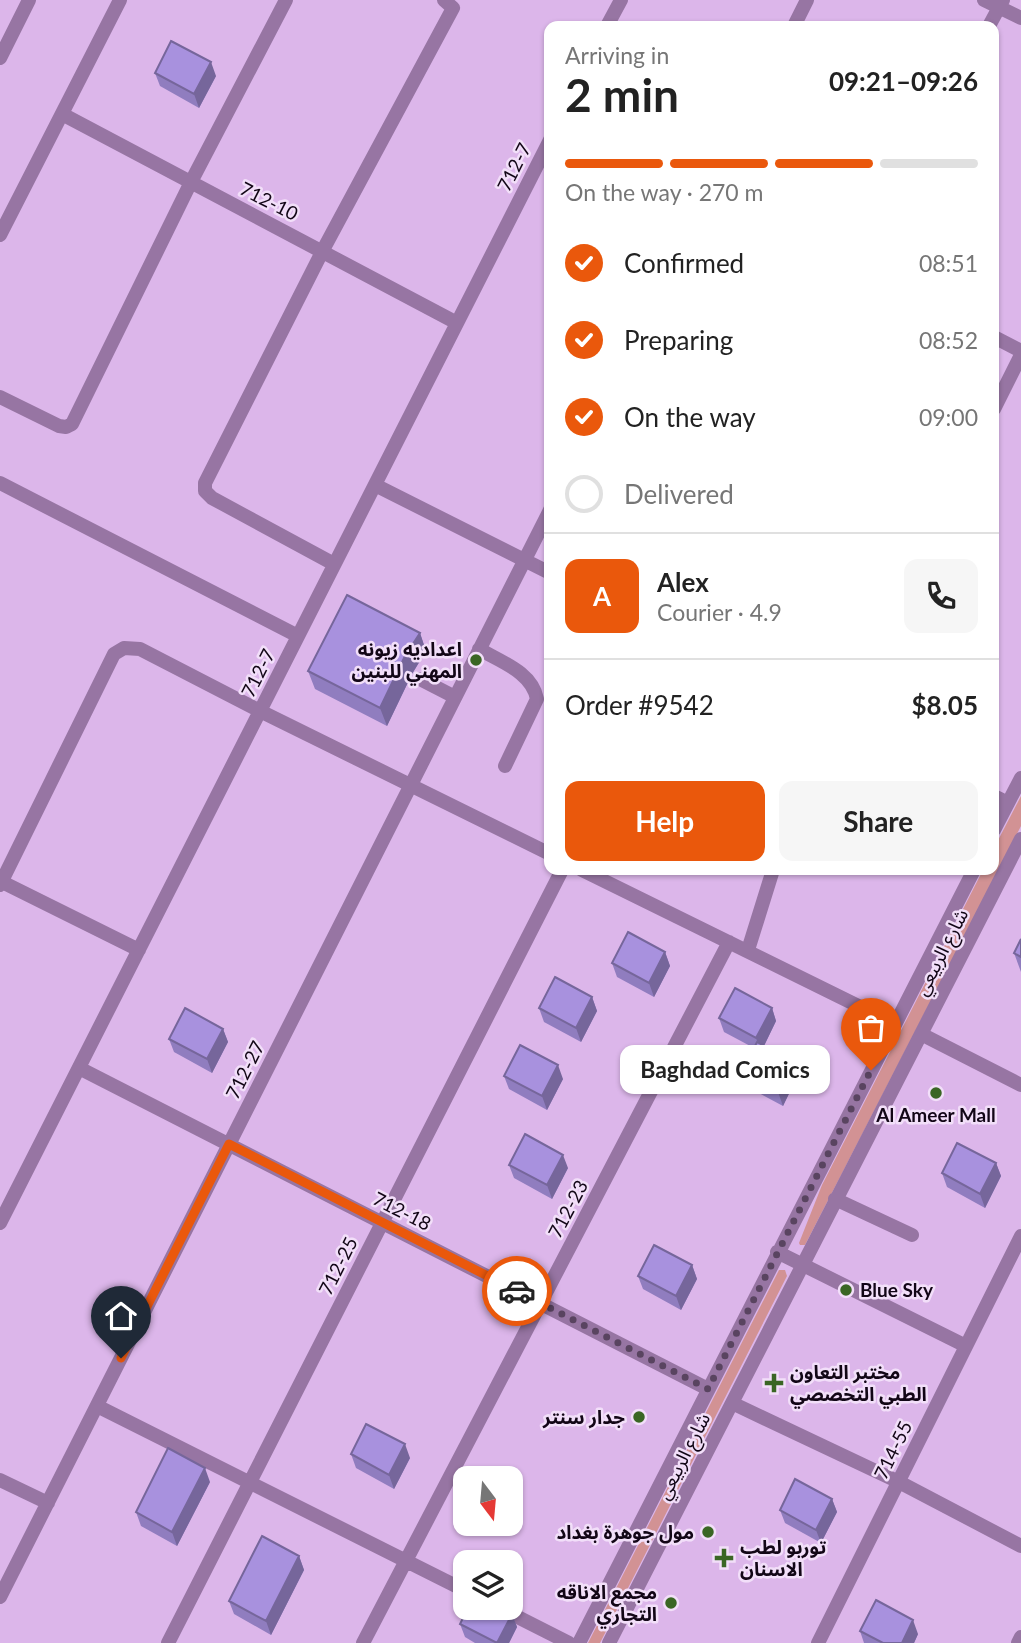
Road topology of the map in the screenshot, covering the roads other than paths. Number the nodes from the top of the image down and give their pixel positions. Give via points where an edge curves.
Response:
1 (29, 0) edge
2 (286, 0) edge
3 (807, 0) edge
4 (984, 0) edge
5 (117, 1) edge
6 (619, 1) edge
7 (452, 3) edge
8 (1001, 4) edge
9 (1021, 18) edge
10 (609, 21) edge
11 (796, 21) edge
12 (992, 21) edge
13 (0, 58) edge
14 (62, 114) junction
15 (544, 152) edge
16 (191, 182) junction
17 (0, 235) edge
18 (323, 250) junction
19 (457, 323) junction
20 (999, 340) edge
21 (1021, 353) edge
22 (0, 397) edge
23 (999, 399) edge
24 (0, 483) edge
25 (374, 485) junction
26 (544, 522) edge
27 (524, 560) junction
28 (334, 564) junction
29 (544, 570) edge
30 (298, 636) junction
31 (479, 649) junction
32 (420, 679) dead end
33 (455, 697) junction
34 (260, 711) junction
35 (505, 766) dead end
36 (1021, 778) edge
37 (410, 785) junction
38 (999, 798) edge
39 (1008, 803) junction
40 (999, 821) edge
41 (1021, 839) edge
42 (544, 851) edge
43 (559, 875) edge
44 (592, 875) edge
45 (770, 875) edge
46 (971, 875) edge
47 (1, 883) edge
48 (729, 942) junction
49 (139, 950) junction
50 (748, 950) junction
51 (895, 1024) junction
52 (921, 1034) junction
53 (79, 1068) junction
54 (1021, 1086) edge
55 (229, 1144) junction
56 (835, 1199) junction
57 (382, 1222) junction
58 (0, 1223) edge
59 (912, 1235) dead end
60 (1021, 1236) edge
61 (777, 1252) junction
62 (803, 1265) junction
63 (540, 1303) junction
64 (966, 1346) junction
65 (708, 1389) junction
66 (732, 1403) junction
67 (97, 1406) junction
68 (0, 1480) edge
69 (249, 1482) junction
70 (899, 1482) junction
71 (48, 1503) junction
72 (1021, 1546) edge
73 (406, 1561) junction
74 (453, 1584) edge
75 (0, 1597) edge
76 (523, 1620) edge
77 (1021, 1637) edge
78 (167, 1643) edge
79 (363, 1643) edge
80 (569, 1643) edge
81 (579, 1643) edge
82 (609, 1643) edge
83 (818, 1643) edge
84 (1018, 1643) edge

1 - 13 street
2 - 16 street
3 - 11 street
4 - 8 street
5 - 14 street
6 - 10 street
7 - 18 street
8 - 9 street
8 - 12 street
14 - 16 street, 712-10
14 - 17 street
15 - 19 street, 712-7
16 - 18 street, 712-10
16 - 22 street via 72,424 59,426
18 - 19 street, 712-10
18 - 28 street via 205,483 205,491
19 - 25 street, 712-7
20 - 21 street
21 - 23 street
24 - 30 street
25 - 27 street
25 - 28 street, 712-7
26 - 27 street, 712-27
27 - 29 street
27 - 31 street, 712-27
28 - 30 street, 712-7
30 - 34 street, 712-7
31 - 33 street, 712-27
31 - 35 street via 528,677 535,687 537,699
32 - 33 street
33 - 37 street, 712-27
34 - 37 street
34 - 47 street via 140,649 124,648 114,654
34 - 49 street, 712-7
36 - 39 street
37 - 42 street
37 - 55 street, 712-27
38 - 39 street
39 - 40 street
41 - 52 street, شارع الربيعي
43 - 57 street, 712-25
44 - 48 street
45 - 50 street
46 - 51 street, شارع الربيعي
47 - 49 street
48 - 50 street
48 - 63 street, 712-23
49 - 53 street, 712-7
50 - 51 street
51 - 61 street, شارع الربيعي
52 - 54 street
52 - 56 street, شارع الربيعي
53 - 55 street, 712-18
53 - 58 street, 712-7
55 - 57 street, 712-18
55 - 67 street, 712-27
56 - 59 street
56 - 62 street, شارع الربيعي
57 - 63 street, 712-18
57 - 69 street, 712-25
60 - 64 street, 714-55
61 - 62 street
61 - 65 street, شارع الربيعي
62 - 64 street
62 - 66 street, شارع الربيعي
63 - 65 street, 712-18
63 - 73 street, 712-23
64 - 70 street, 714-55
65 - 81 street, شارع الربيعي
66 - 70 street
66 - 82 street, شارع الربيعي
67 - 69 street
67 - 71 street, 712-27
68 - 71 street
69 - 73 street
69 - 78 street, 712-25
70 - 72 street
70 - 83 street, 714-55
71 - 75 street, 712-27
73 - 74 street
73 - 79 street, 712-23
76 - 80 street
77 - 84 street

